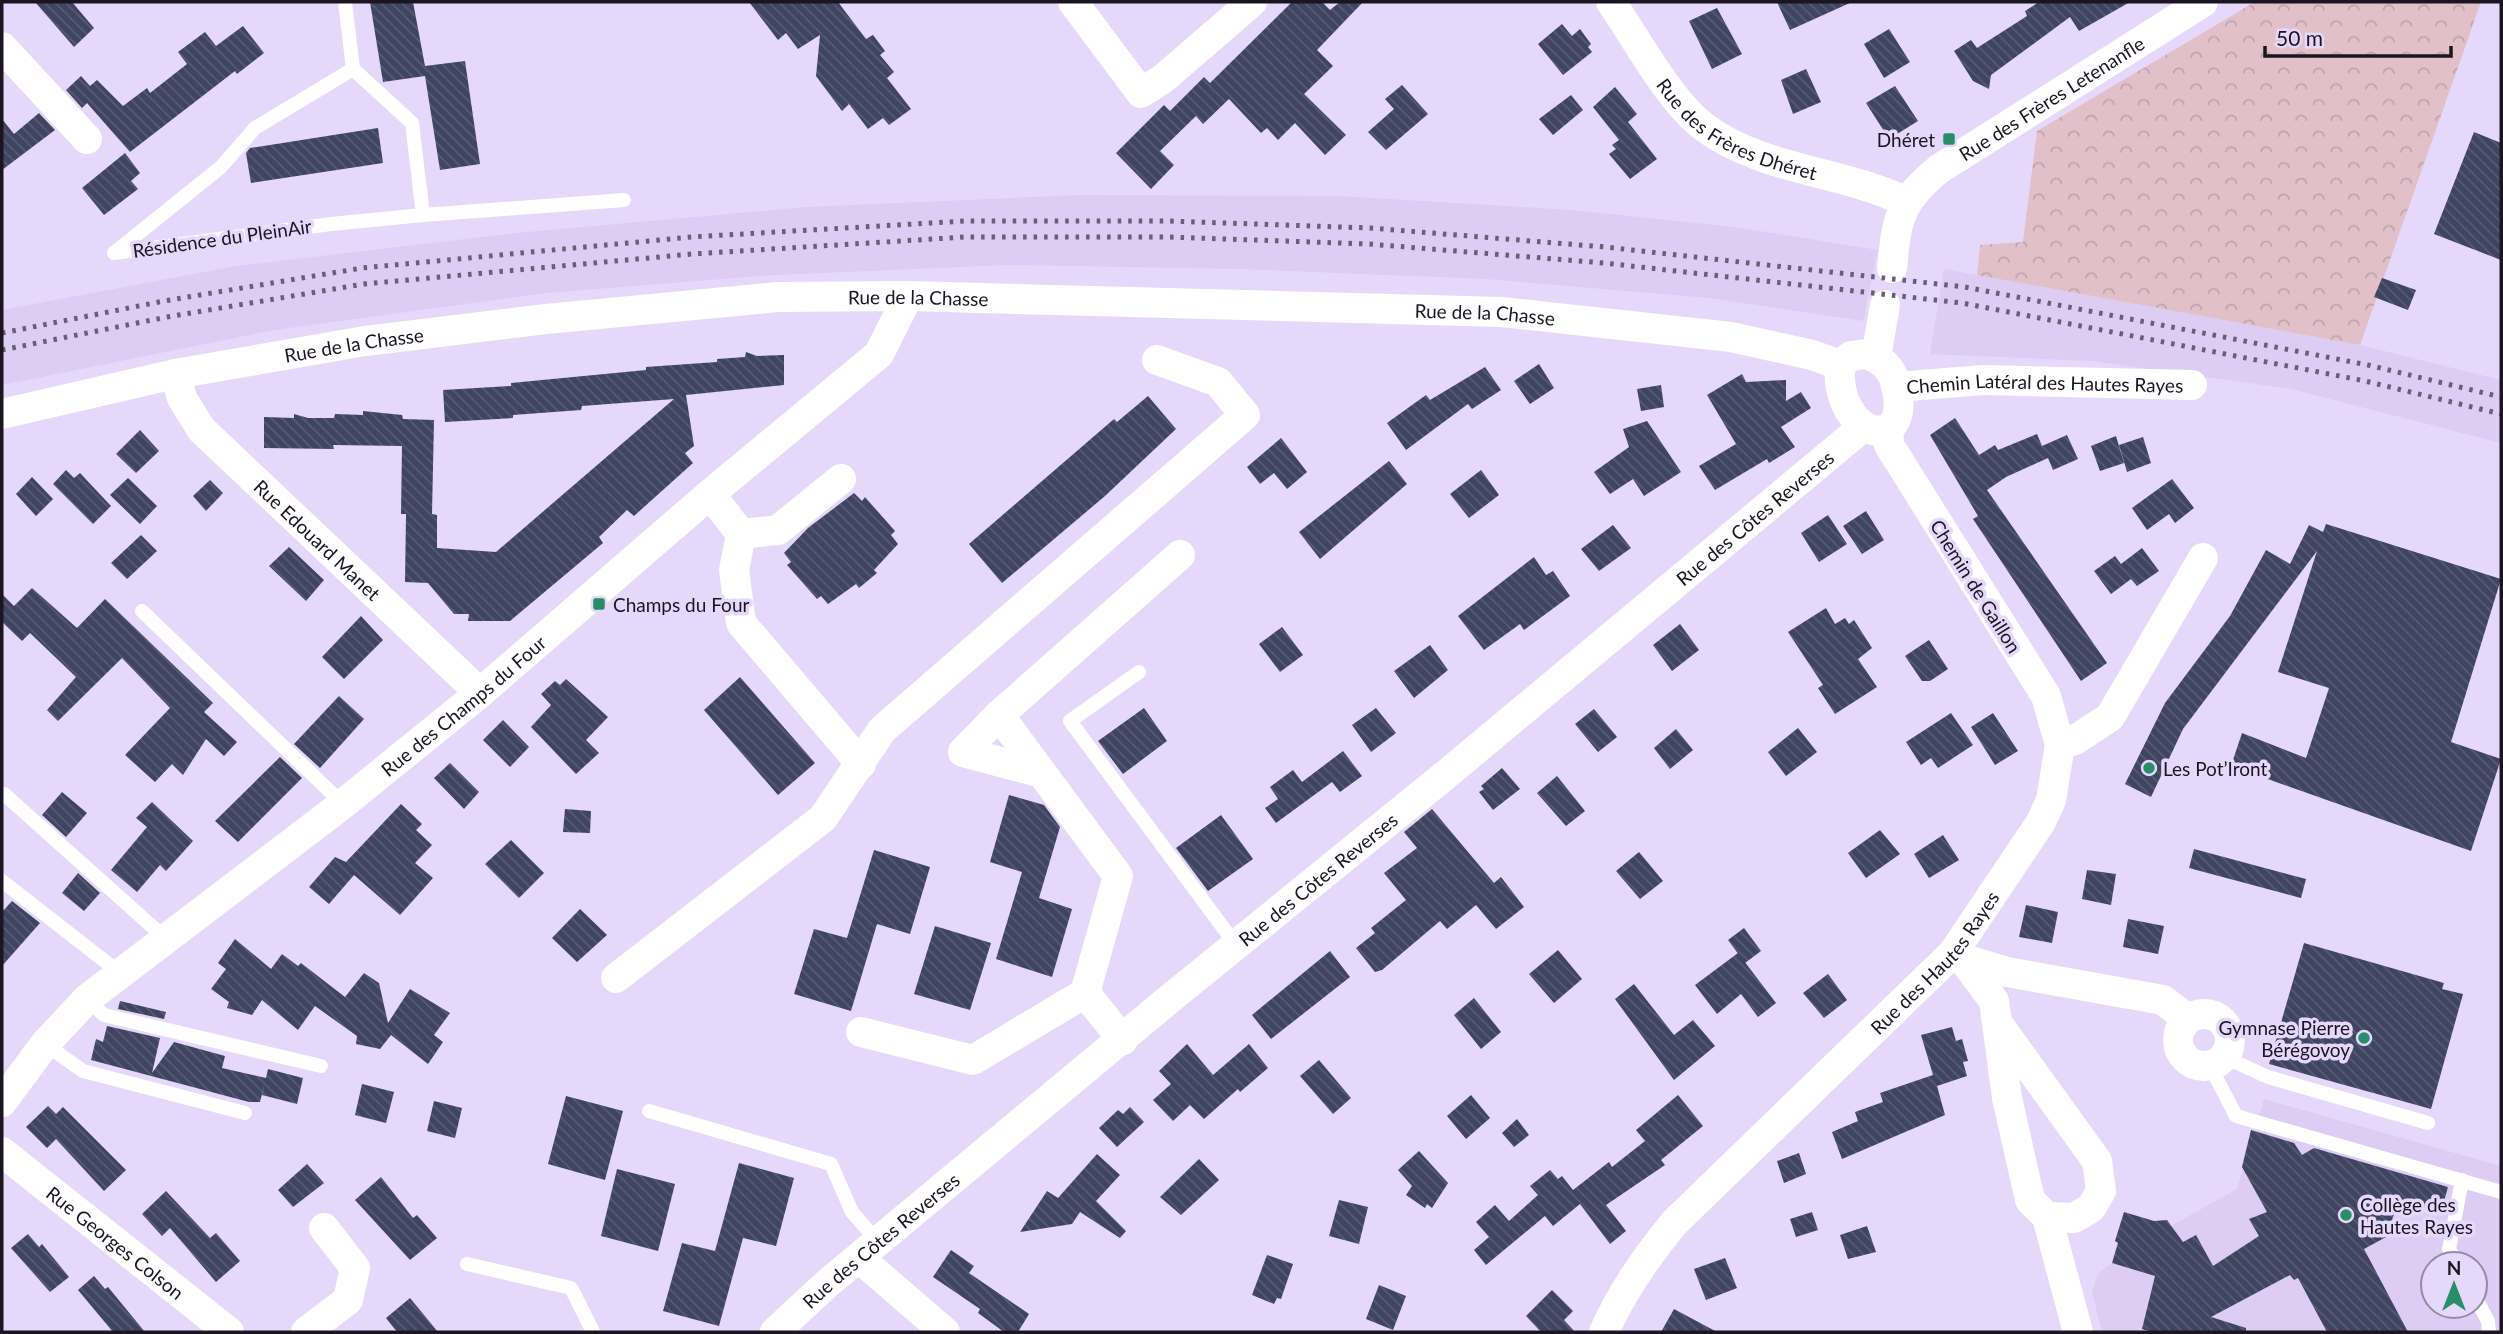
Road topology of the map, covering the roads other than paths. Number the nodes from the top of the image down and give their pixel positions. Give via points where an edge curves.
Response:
1 (345, 2) edge
2 (1073, 2) edge
3 (1252, 2) edge
4 (1611, 2) edge
5 (2203, 2) edge
6 (2, 47) edge
7 (353, 69) junction
8 (87, 139) dead end
9 (624, 200) dead end
10 (1905, 201) junction
11 (424, 215) junction
12 (1892, 268) dead end
13 (908, 296) junction
14 (1885, 305) dead end
15 (1876, 357) junction
16 (1157, 360) dead end
17 (1840, 365) junction
18 (175, 373) junction
19 (2192, 385) dead end
20 (1896, 387) junction
21 (2, 414) edge
22 (1875, 428) junction
23 (841, 479) dead end
24 (710, 494) junction
25 (741, 534) junction
26 (1180, 555) dead end
27 (2203, 558) dead end
28 (142, 611) dead end
29 (1139, 672) dead end
30 (480, 693) junction
31 (999, 715) junction
32 (2060, 745) junction
33 (860, 764) junction
34 (1042, 773) junction
35 (4, 794) dead end
36 (343, 804) junction
37 (2, 881) edge
38 (165, 938) junction
39 (1236, 945) junction
40 (1958, 956) junction
41 (120, 973) junction
42 (616, 978) dead end
43 (1085, 993) junction
44 (87, 999) junction
45 (1999, 1025) junction
46 (861, 1032) dead end
47 (1123, 1040) junction
48 (46, 1044) junction
49 (2217, 1061) junction
50 (321, 1066) dead end
51 (2, 1102) edge
52 (649, 1111) dead end
53 (245, 1113) dead end
54 (2428, 1124) dead end
55 (2, 1152) edge
56 (2462, 1180) junction
57 (2501, 1192) edge
58 (2046, 1217) junction
59 (324, 1228) dead end
60 (869, 1250) junction
61 (2450, 1250) edge
62 (467, 1264) dead end
63 (229, 1332) edge
64 (306, 1332) edge
65 (593, 1332) edge
66 (775, 1332) edge
67 (945, 1332) edge
68 (1604, 1332) edge
69 (2078, 1332) edge

1 - 7 lane
2 - 3 street via 1141,93
4 - 10 street, Rue des Frères Dhéret via 1681,104 1703,127 1765,156
5 - 10 street, Rue des Frères Letenanfle via 1939,169
6 - 8 street
7 - 11 lane via 412,123
7 - 11 lane, Résidence du PleinAir via 255,128 221,167 114,253
9 - 11 lane, Résidence du PleinAir
10 - 12 street via 1895,234
13 - 17 street, Rue de la Chasse via 1502,312 1731,337
13 - 18 street, Rue de la Chasse via 778,297 546,319 365,341
13 - 24 street, Rue des Champs du Four via 879,354
14 - 15 street
15 - 17 street via 1851,356
15 - 20 street via 1887,366
16 - 33 street via 1218,382 1245,415 882,730
17 - 22 street via 1842,398 1850,414
18 - 21 street, Rue de la Chasse
18 - 30 street, Rue Edouard Manet via 201,429
19 - 20 street, Chemin Latéral des Hautes Rayes via 1983,380
20 - 22 street via 1900,409 1896,421
22 - 32 street, Chemin de Gaillon via 2046,696
22 - 39 street, Rue des Côtes Reverses
23 - 25 street via 778,530
24 - 25 street
24 - 30 street, Rue des Champs du Four
25 - 33 street via 734,570 741,623
26 - 31 street
27 - 32 street via 2110,718
28 - 36 lane
29 - 39 lane via 1070,721
30 - 36 street, Rue des Champs du Four
31 - 34 street
31 - 34 street via 963,752
32 - 40 street, Rue des Hautes Rayes via 2051,800 2041,822
33 - 42 street via 823,818
34 - 43 street via 1118,876
35 - 38 lane
36 - 38 street, Rue des Champs du Four
37 - 41 lane
38 - 41 street, Rue des Champs du Four
39 - 47 street, Rue des Côtes Reverses
40 - 45 street via 1994,1001
40 - 49 street via 2007,972 2163,1000 2188,1019 2204,1014 2220,1020 2229,1033 2228,1050
40 - 68 street, Rue des Hautes Rayes via 1675,1222 1642,1261
41 - 44 street, Rue des Champs du Four
43 - 46 street via 973,1060
43 - 47 street
44 - 48 street, Rue des Champs du Four
44 - 50 lane via 104,1015
45 - 58 street via 2007,1098 2030,1200
45 - 58 street via 2097,1161 2101,1191 2091,1208 2074,1218
47 - 60 street, Rue des Côtes Reverses
48 - 51 street, Rue des Champs du Four
48 - 53 lane via 83,1071
49 - 54 lane
49 - 56 lane via 2236,1116
52 - 60 lane via 831,1164
55 - 63 street, Rue Georges Colson
56 - 57 lane
56 - 61 lane
58 - 69 street
59 - 64 street via 355,1268 348,1300
60 - 66 street, Rue des Côtes Reverses
60 - 67 street
62 - 65 lane via 570,1288

